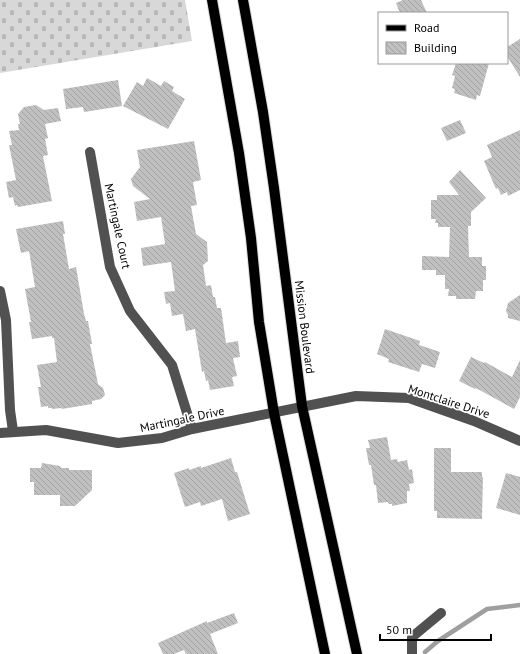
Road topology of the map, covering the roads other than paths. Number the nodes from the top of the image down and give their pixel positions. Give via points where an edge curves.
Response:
1 (212, 0) edge
2 (243, 0) edge
3 (90, 152) dead end
4 (0, 291) edge
5 (302, 406) junction
6 (274, 413) junction
7 (192, 429) junction
8 (13, 431) junction
9 (0, 433) edge
10 (520, 441) edge
11 (441, 613) dead end
12 (325, 654) edge
13 (357, 654) edge
14 (412, 654) edge

1 - 6 main road via 239,154 259,322
2 - 5 main road, Mission Boulevard via 274,188
3 - 7 street, Martingale Court via 110,267 130,311 172,365
4 - 8 street via 6,320
5 - 6 street, Montclaire Drive
5 - 10 street, Montclaire Drive via 356,396 409,398 474,421
5 - 13 main road, Mission Boulevard
6 - 7 street, Martingale Drive
6 - 12 main road
7 - 8 street, Martingale Drive via 162,438 118,444 46,430
8 - 9 street, Martingale Drive
11 - 14 street via 412,637

